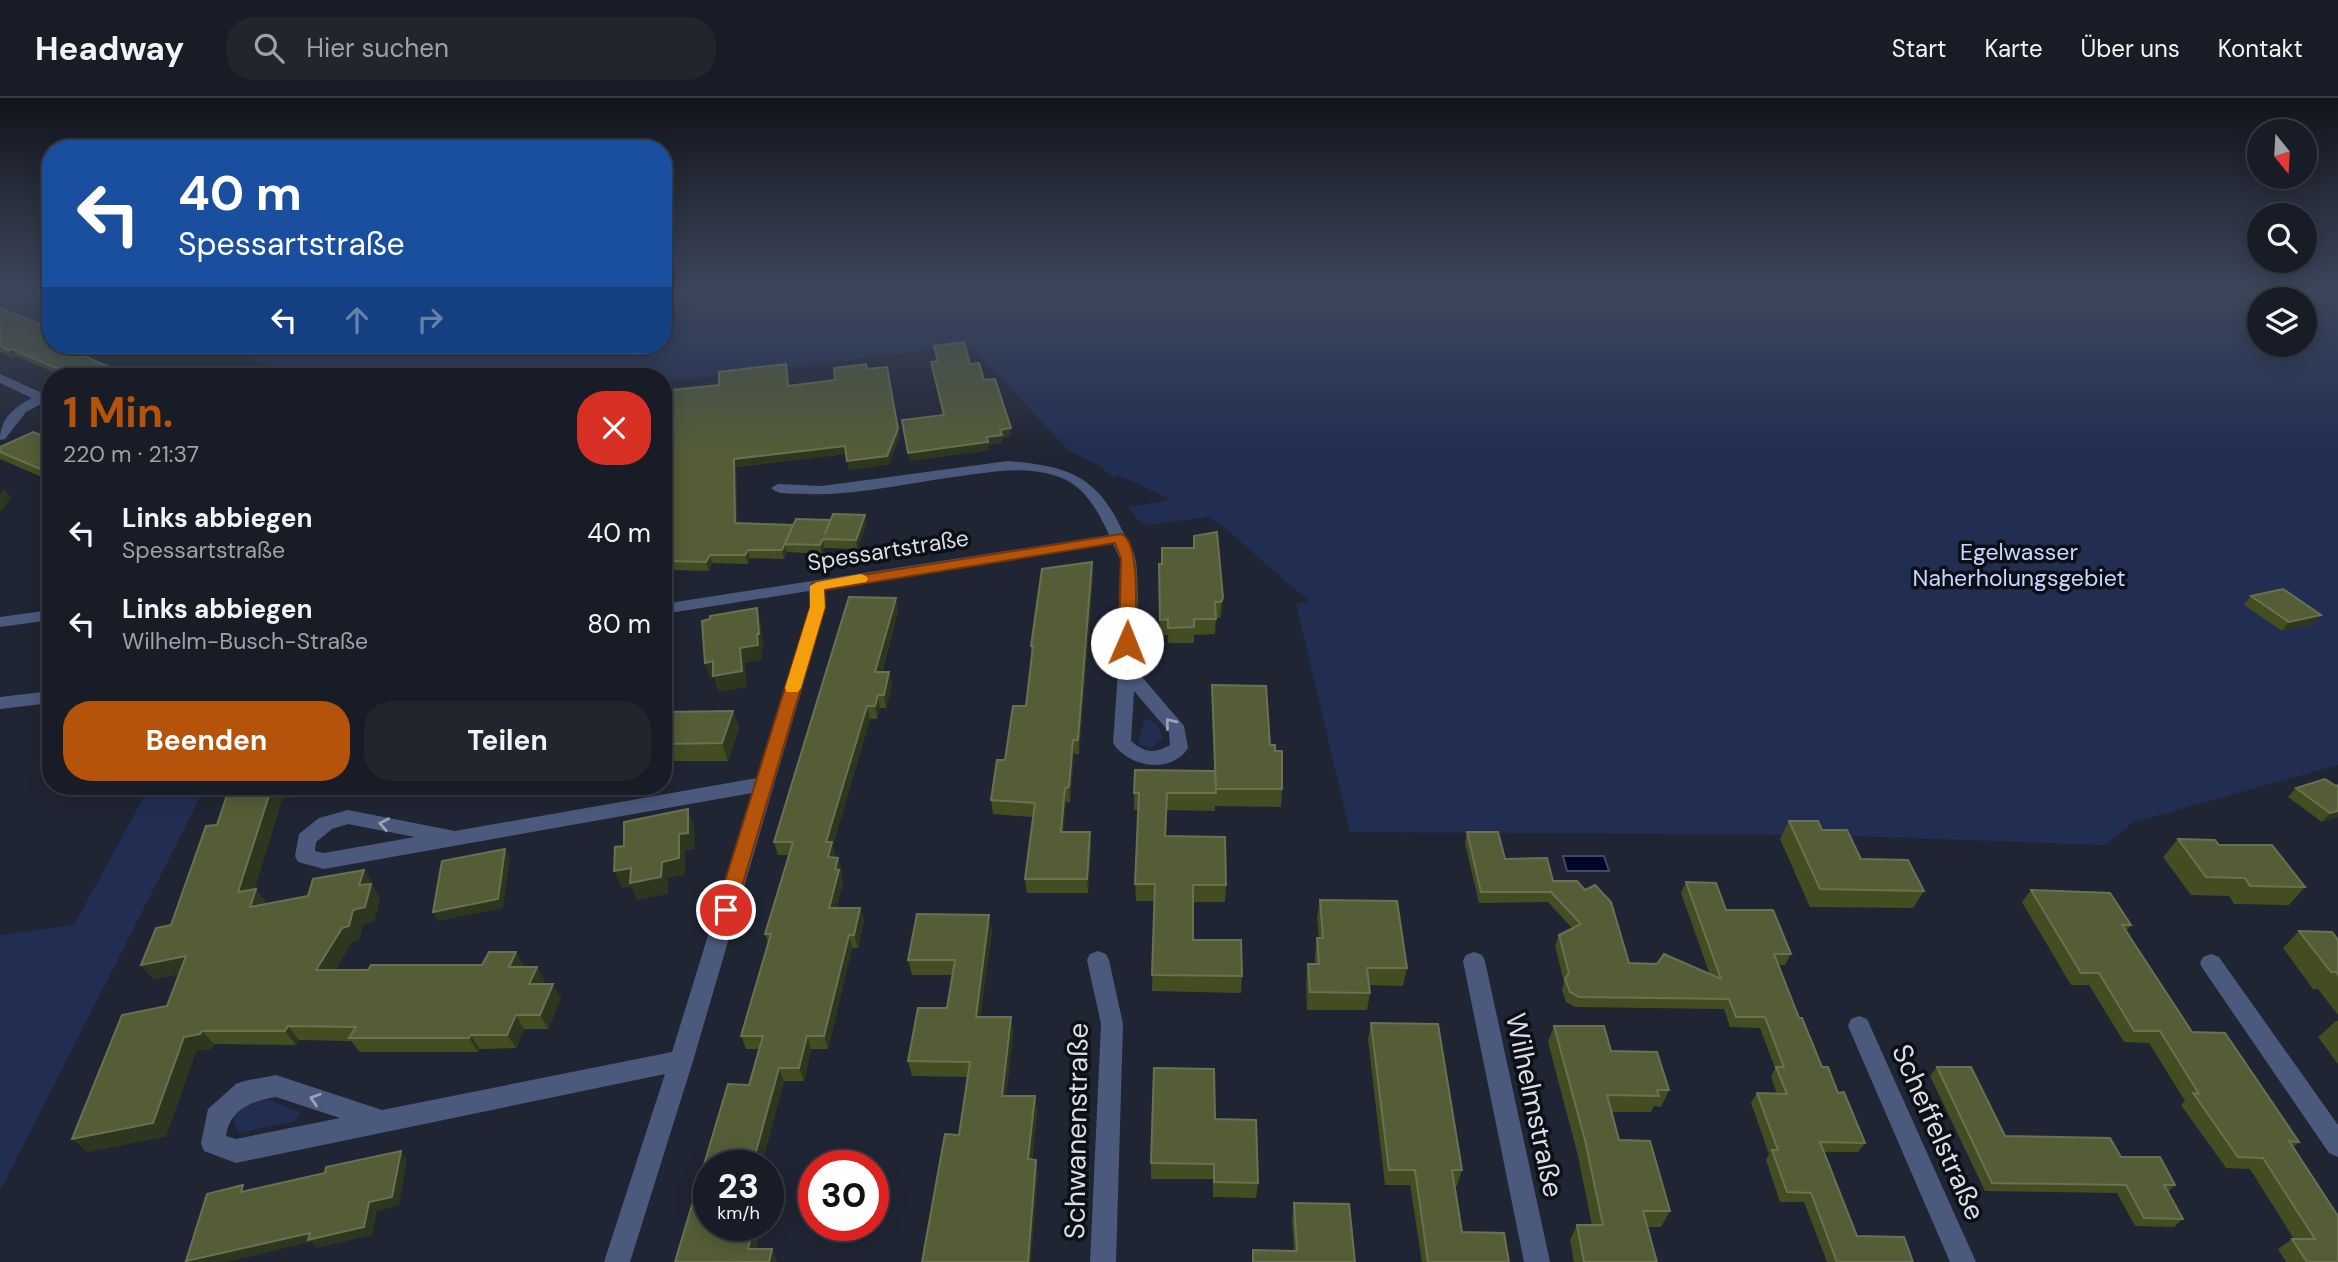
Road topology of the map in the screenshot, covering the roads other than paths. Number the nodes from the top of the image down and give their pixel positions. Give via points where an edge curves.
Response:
1 (0, 378) edge
2 (42, 398) edge
3 (42, 402) edge
4 (0, 436) edge
5 (778, 488) dead end
6 (1121, 538) junction
7 (817, 586) junction
8 (672, 608) edge
9 (42, 616) edge
10 (0, 622) edge
11 (1127, 671) junction
12 (42, 698) edge
13 (0, 703) edge
14 (764, 784) junction
15 (451, 837) junction
16 (1098, 960) dead end
17 (1475, 961) dead end
18 (2211, 963) dead end
19 (1859, 1026) dead end
20 (681, 1061) junction
21 (380, 1120) junction
22 (2338, 1145) edge
23 (617, 1262) edge
24 (1103, 1262) edge
25 (1537, 1262) edge
26 (1963, 1262) edge

1 - 2 street
3 - 4 street via 21,409
5 - 6 street via 822,490 1008,465 1041,468 1070,476 1100,505
6 - 7 street, Spessartstraße
6 - 11 street via 1128,559
7 - 8 street, Spessartstraße
7 - 14 street via 818,607
9 - 10 street
11 -> 11 street via 1122,743 1138,758 1160,760 1179,748 1178,732
12 - 13 street
14 - 15 street
14 - 20 street
15 -> 15 street via 348,817 326,823 306,839 305,856 324,861
16 - 24 street, Schwanenstraße via 1112,1024
17 - 25 street, Wilhelmstraße
18 - 22 street
19 - 26 street, Scheffelstraße
20 - 21 street
20 - 23 street
21 -> 21 street via 276,1086 244,1092 217,1117 213,1143 236,1152

